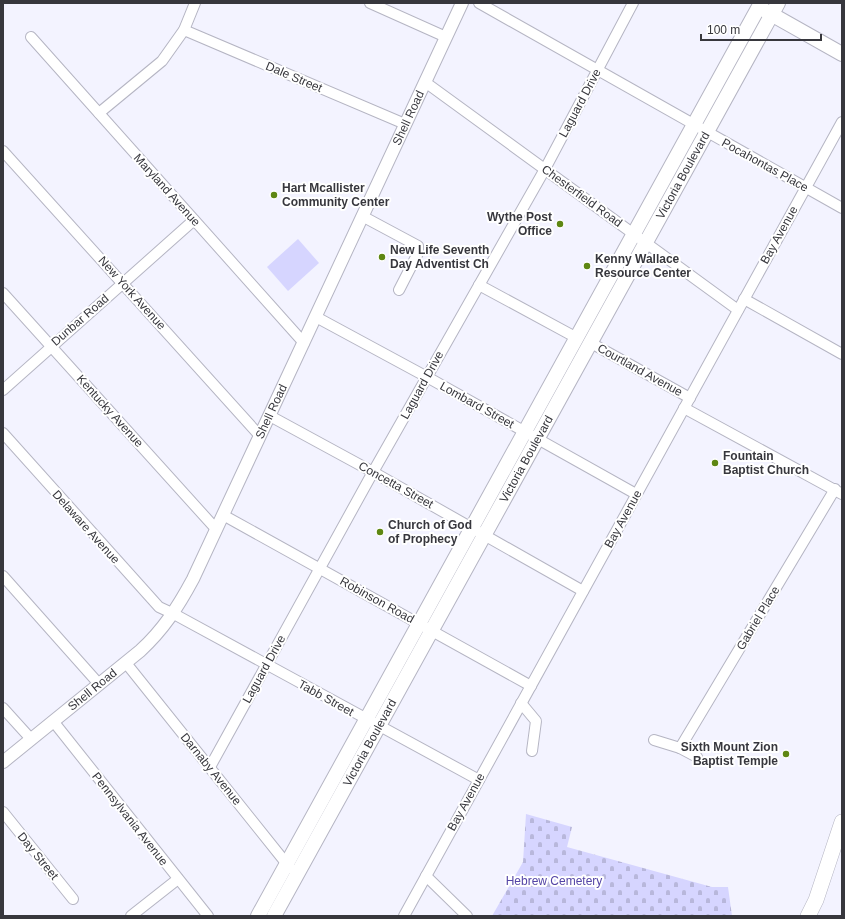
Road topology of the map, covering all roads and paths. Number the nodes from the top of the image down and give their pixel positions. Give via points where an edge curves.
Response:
1 (195, 3) edge
2 (370, 3) edge
3 (462, 3) edge
4 (480, 3) edge
5 (633, 3) edge
6 (757, 4) edge
7 (775, 9) edge
8 (184, 30) junction
9 (31, 37) dead end
10 (446, 37) junction
11 (842, 54) edge
12 (597, 70) junction
13 (425, 82) junction
14 (99, 113) junction
15 (842, 122) edge
16 (404, 124) junction
17 (694, 125) junction
18 (707, 132) junction
19 (3, 151) edge
20 (545, 169) junction
21 (806, 187) junction
22 (842, 208) edge
23 (362, 216) junction
24 (194, 220) junction
25 (634, 233) junction
26 (647, 242) junction
27 (123, 282) junction
28 (479, 285) junction
29 (399, 290) dead end
30 (3, 293) edge
31 (744, 299) junction
32 (738, 310) junction
33 (316, 317) junction
34 (577, 338) junction
35 (304, 343) junction
36 (591, 343) junction
37 (51, 346) junction
38 (842, 354) edge
39 (427, 377) junction
40 (3, 390) edge
41 (690, 398) junction
42 (684, 408) junction
43 (270, 416) junction
44 (525, 432) junction
45 (3, 433) edge
46 (260, 436) junction
47 (538, 439) junction
48 (373, 472) junction
49 (838, 492) edge
50 (636, 494) junction
51 (223, 515) junction
52 (472, 528) junction
53 (216, 529) junction
54 (485, 535) junction
55 (320, 569) junction
56 (3, 576) edge
57 (583, 590) junction
58 (174, 614) junction
59 (419, 623) junction
60 (432, 630) junction
61 (126, 663) junction
62 (266, 665) junction
63 (99, 684) junction
64 (531, 686) junction
65 (521, 703) junction
66 (3, 708) edge
67 (366, 720) junction
68 (53, 722) junction
69 (379, 726) junction
70 (31, 739) junction
71 (654, 740) dead end
72 (680, 748) junction
73 (532, 752) dead end
74 (697, 757) dead end
75 (3, 762) edge
76 (210, 768) junction
77 (478, 780) junction
78 (3, 812) edge
79 (842, 822) edge
80 (287, 864) junction
81 (296, 875) junction
82 (426, 876) junction
83 (178, 879) junction
84 (73, 900) dead end
85 (131, 916) edge
86 (208, 916) edge
87 (258, 916) edge
88 (274, 916) edge
89 (404, 916) edge
90 (467, 916) edge
91 (808, 916) edge

1 - 8 street
2 - 10 street
3 - 10 street, Shell Road
4 - 12 street, Pocahontas Place
5 - 12 street, Laguard Drive
6 - 7 main road
6 - 17 main road, Victoria Boulevard
7 - 11 main road
7 - 18 main road, Victoria Boulevard
8 - 14 street via 162,61
8 - 16 street, Dale Street
9 - 14 street, Maryland Avenue
10 - 13 street, Shell Road
12 - 17 street, Pocahontas Place
12 - 20 street, Laguard Drive
13 - 16 street, Shell Road
13 - 20 street, Chesterfield Road
14 - 24 street, Maryland Avenue
15 - 21 street, Bay Avenue
16 - 23 street, Shell Road
17 - 18 street, Pocahontas Place
17 - 25 main road, Victoria Boulevard
18 - 21 street, Pocahontas Place
18 - 26 main road, Victoria Boulevard
19 - 27 street, New York Avenue
20 - 25 street, Chesterfield Road
20 - 28 street, Laguard Drive
21 - 22 street, Pocahontas Place
21 - 31 street, Bay Avenue
23 - 29 street via 418,246 418,253
23 - 33 street, Shell Road
24 - 27 street, Dunbar Road
24 - 35 street, Maryland Avenue
25 - 26 street, Chesterfield Road
25 - 34 main road, Victoria Boulevard
26 - 32 street, Chesterfield Road
26 - 36 main road, Victoria Boulevard
27 - 37 street, Dunbar Road
27 - 46 street, New York Avenue
28 - 34 street
28 - 39 street, Laguard Drive
30 - 37 street, Kentucky Avenue
31 - 32 street, Bay Avenue
31 - 38 street
32 - 41 street, Bay Avenue
33 - 35 street, Shell Road
33 - 39 street, Lombard Street
34 - 44 main road, Victoria Boulevard
35 - 43 street, Shell Road
36 - 41 street, Courtland Avenue
36 - 47 main road, Victoria Boulevard
37 - 40 street, Dunbar Road
37 - 53 street, Kentucky Avenue
39 - 44 street, Lombard Street
39 - 48 street, Laguard Drive
41 - 42 street, Bay Avenue
42 - 49 street
42 - 50 street, Bay Avenue
43 - 46 street, Shell Road
43 - 48 street, Concetta Street
44 - 47 street, Lombard Street
44 - 52 main road, Victoria Boulevard
45 - 58 street, Delaware Avenue via 159,608
46 - 51 street, Shell Road
47 - 50 street, Lombard Street
47 - 54 main road, Victoria Boulevard
48 - 52 street, Concetta Street
48 - 55 street, Laguard Drive
49 - 72 street, Gabriel Place
50 - 57 street, Bay Avenue
51 - 53 street, Shell Road
51 - 55 street, Robinson Road
52 - 54 street, Concetta Street
52 - 59 main road, Victoria Boulevard
53 - 58 street, Shell Road
54 - 57 street, Concetta Street
54 - 60 main road, Victoria Boulevard
55 - 59 street, Robinson Road
55 - 62 street, Laguard Drive
56 - 63 street
57 - 64 street, Bay Avenue
58 - 61 street, Shell Road via 153,639
58 - 62 street, Tabb Street
59 - 60 street, Robinson Road
59 - 67 main road, Victoria Boulevard
60 - 64 street, Robinson Road
60 - 69 main road, Victoria Boulevard
61 - 63 street, Shell Road
61 - 76 street, Darnaby Avenue
62 - 67 street, Tabb Street
62 - 76 street, Laguard Drive
63 - 68 street, Shell Road
64 - 65 street, Bay Avenue
65 - 73 street via 536,721
65 - 77 street, Bay Avenue
66 - 70 street
67 - 69 street, Tabb Street
67 - 80 main road, Victoria Boulevard
68 - 70 street, Shell Road
68 - 83 street, Pennsylvania Avenue
69 - 77 street, Tabb Street
69 - 81 main road, Victoria Boulevard
70 - 75 street, Shell Road
71 - 72 street
72 - 74 street
76 - 80 street, Darnaby Avenue
77 - 82 street, Bay Avenue
78 - 84 street, Day Street
79 - 91 main road via 816,900
80 - 81 street, Darnaby Avenue
80 - 87 main road, Victoria Boulevard
81 - 88 main road, Victoria Boulevard
82 - 89 street, Bay Avenue
82 - 90 street
83 - 85 street
83 - 86 street, Pennsylvania Avenue

